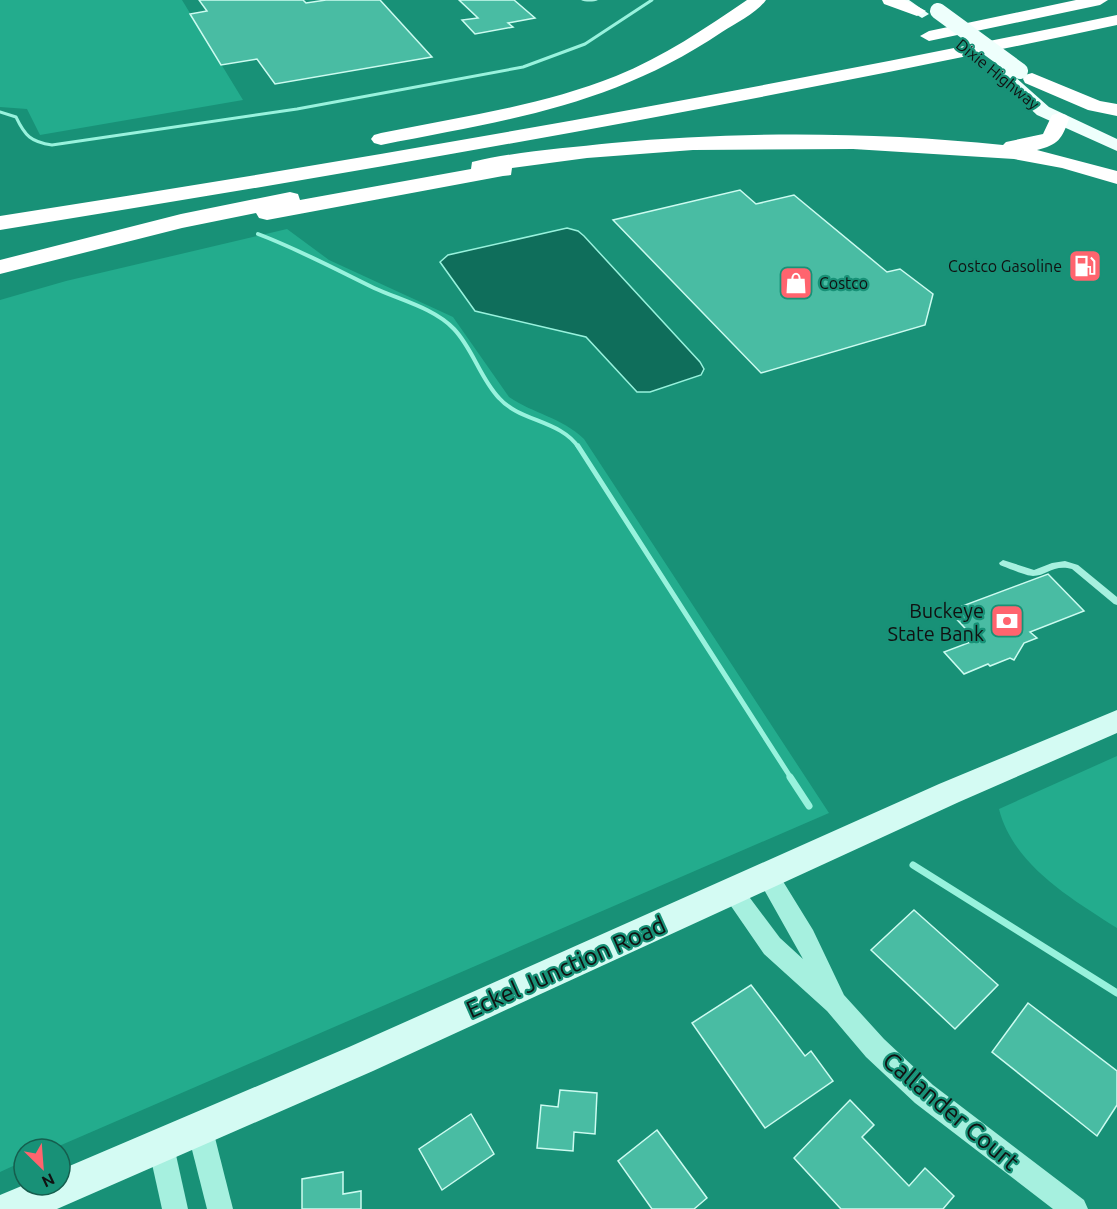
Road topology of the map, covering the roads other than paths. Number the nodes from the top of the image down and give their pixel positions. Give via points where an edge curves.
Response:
1 (583, 0) edge
2 (596, 0) edge
3 (748, 0) edge
4 (758, 0) edge
5 (890, 0) edge
6 (899, 0) edge
7 (1100, 0) edge
8 (926, 9) edge
9 (1117, 20) edge
10 (915, 39) dead end
11 (1005, 44) junction
12 (664, 58) junction
13 (1026, 75) junction
14 (707, 83) dead end
15 (1117, 110) edge
16 (1059, 119) junction
17 (359, 143) dead end
18 (1110, 143) edge
19 (898, 145) junction
20 (626, 147) junction
21 (324, 150) dead end
22 (1117, 163) edge
23 (197, 177) junction
24 (1117, 178) edge
25 (0, 203) edge
26 (0, 223) edge
27 (0, 262) edge
28 (0, 267) edge
29 (0, 276) edge
30 (1003, 563) dead end
31 (1117, 603) edge
32 (1117, 721) edge
33 (768, 877) junction
34 (733, 893) junction
35 (835, 1003) junction
36 (200, 1130) junction
37 (161, 1146) junction
38 (13, 1209) edge
39 (175, 1209) edge
40 (220, 1209) edge
41 (1075, 1209) edge

1 - 2 lane
3 - 12 highway
4 - 12 highway via 704,38
5 - 8 highway
6 - 8 main road, Dixie Highway
7 - 10 highway
8 - 13 main road, Dixie Highway, bridge
8 - 16 main road, Dixie Highway via 1031,102
9 - 11 highway
11 - 26 highway via 472,145
11 - 27 highway via 781,94 333,179
12 - 17 highway via 625,79 574,96
13 - 15 highway via 1095,106
13 - 18 main road, Dixie Highway via 1078,107
14 - 23 highway via 420,140
16 - 18 main road, Dixie Highway
16 - 19 highway via 1052,138 1036,144
18 - 22 main road, Dixie Highway
19 - 20 highway via 782,140
19 - 24 highway via 1018,152 1069,162
20 - 28 highway via 558,154 257,204
20 - 29 highway via 290,208
21 - 23 highway
23 - 25 highway
30 - 31 lane via 1034,573 1065,564 1075,567
32 - 33 street, Eckel Junction Road
33 - 34 street, Eckel Junction Road
33 - 35 street, Callander Court via 805,938
34 - 35 street, Callander Court via 771,946
34 - 36 street, Eckel Junction Road
35 - 41 street, Callander Court via 924,1094
36 - 37 street, Eckel Junction Road
36 - 40 street
37 - 38 street, Eckel Junction Road
37 - 39 street

